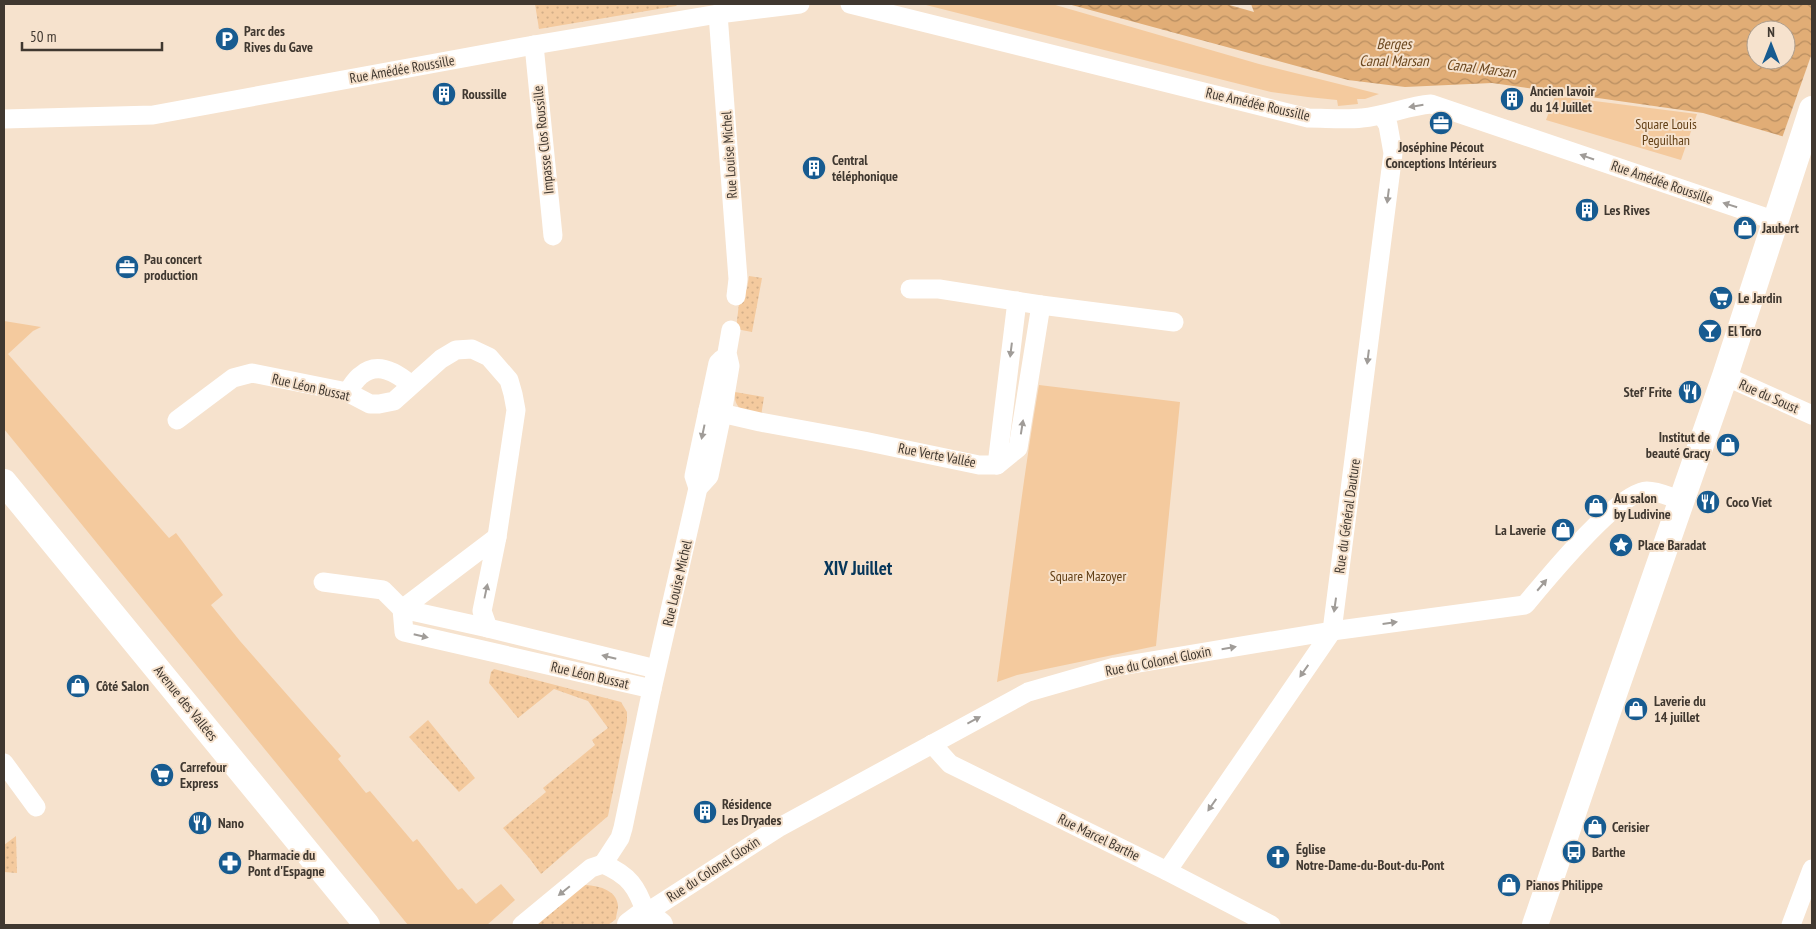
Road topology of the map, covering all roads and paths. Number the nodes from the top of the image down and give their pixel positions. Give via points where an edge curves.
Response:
1 (800, 4) edge
2 (850, 4) edge
3 (718, 14) junction
4 (534, 45) junction
5 (1812, 109) edge
6 (1382, 115) junction
7 (4, 119) edge
8 (1776, 221) junction
9 (553, 236) dead end
10 (910, 289) dead end
11 (736, 296) dead end
12 (1017, 301) junction
13 (1041, 305) junction
14 (1174, 322) dead end
15 (731, 330) dead end
16 (1726, 376) junction
17 (411, 385) junction
18 (347, 392) junction
19 (715, 412) junction
20 (1812, 415) edge
21 (177, 420) dead end
22 (997, 465) junction
23 (4, 482) edge
24 (1680, 500) junction
25 (497, 537) junction
26 (323, 582) dead end
27 (402, 608) junction
28 (488, 628) junction
29 (1332, 631) junction
30 (656, 669) junction
31 (652, 690) junction
32 (932, 744) junction
33 (4, 763) edge
34 (36, 807) dead end
35 (611, 868) junction
36 (1812, 869) edge
37 (1166, 871) junction
38 (645, 921) edge
39 (367, 925) edge
40 (522, 925) edge
41 (1271, 925) edge
42 (1535, 925) edge
43 (1792, 925) edge

1 - 3 street, Rue Amédée Roussille
2 - 6 street, Rue Amédée Roussille via 1308,118
3 - 4 street, Rue Amédée Roussille
3 - 11 street, Rue Louise Michel via 738,279
4 - 7 street, Rue Amédée Roussille via 153,115
4 - 9 street, Impasse Clos Roussille
5 - 8 main road
8 -> 6 street, Rue Amédée Roussille via 1430,104
6 -> 29 street, Rue du Général Dauture via 1388,126 1393,152
8 - 16 main road
10 - 12 street via 939,289
12 - 13 street
12 -> 22 street
13 - 14 street
22 -> 13 street via 1018,448
15 - 19 street, Rue Louise Michel via 727,353 718,363
16 - 20 street, Rue du Soust
16 - 24 main road
17 - 18 street, Rue Léon Bussat via 394,401 379,404 370,404
17 - 18 street via 397,373 384,369 369,370 359,376
17 - 25 street, Rue Léon Bussat via 440,359 456,350 472,349 489,357 509,380 516,410
18 - 21 street, Rue Léon Bussat via 252,373 233,378
19 - 22 street, Rue Verte Vallée
19 - 30 street, Rue Louise Michel via 694,476 698,488
23 - 39 main road, Avenue des Vallées
29 -> 24 street, Rue du Colonel Gloxin via 1525,604 1578,543 1624,502 1648,491
24 - 42 main road
25 - 27 street
28 -> 25 street, Rue Léon Bussat via 482,611
26 - 27 street via 383,590
27 - 28 street
27 -> 31 street, Rue Léon Bussat via 404,632
30 -> 28 street, Rue Léon Bussat
32 -> 29 street, Rue du Colonel Gloxin via 1028,692 1115,667
29 -> 37 street, Rue du Général Dauture
30 - 31 street, Rue Louise Michel
31 - 35 street, Rue Louise Michel via 623,828
32 - 37 street, Rue Marcel Barthe via 950,764
32 - 38 street, Rue du Colonel Gloxin via 778,828
33 - 34 street
35 - 38 street, Rue du Colonel Gloxin via 639,892
35 -> 40 street via 591,868
36 - 43 street
37 - 41 street, Rue Marcel Barthe

